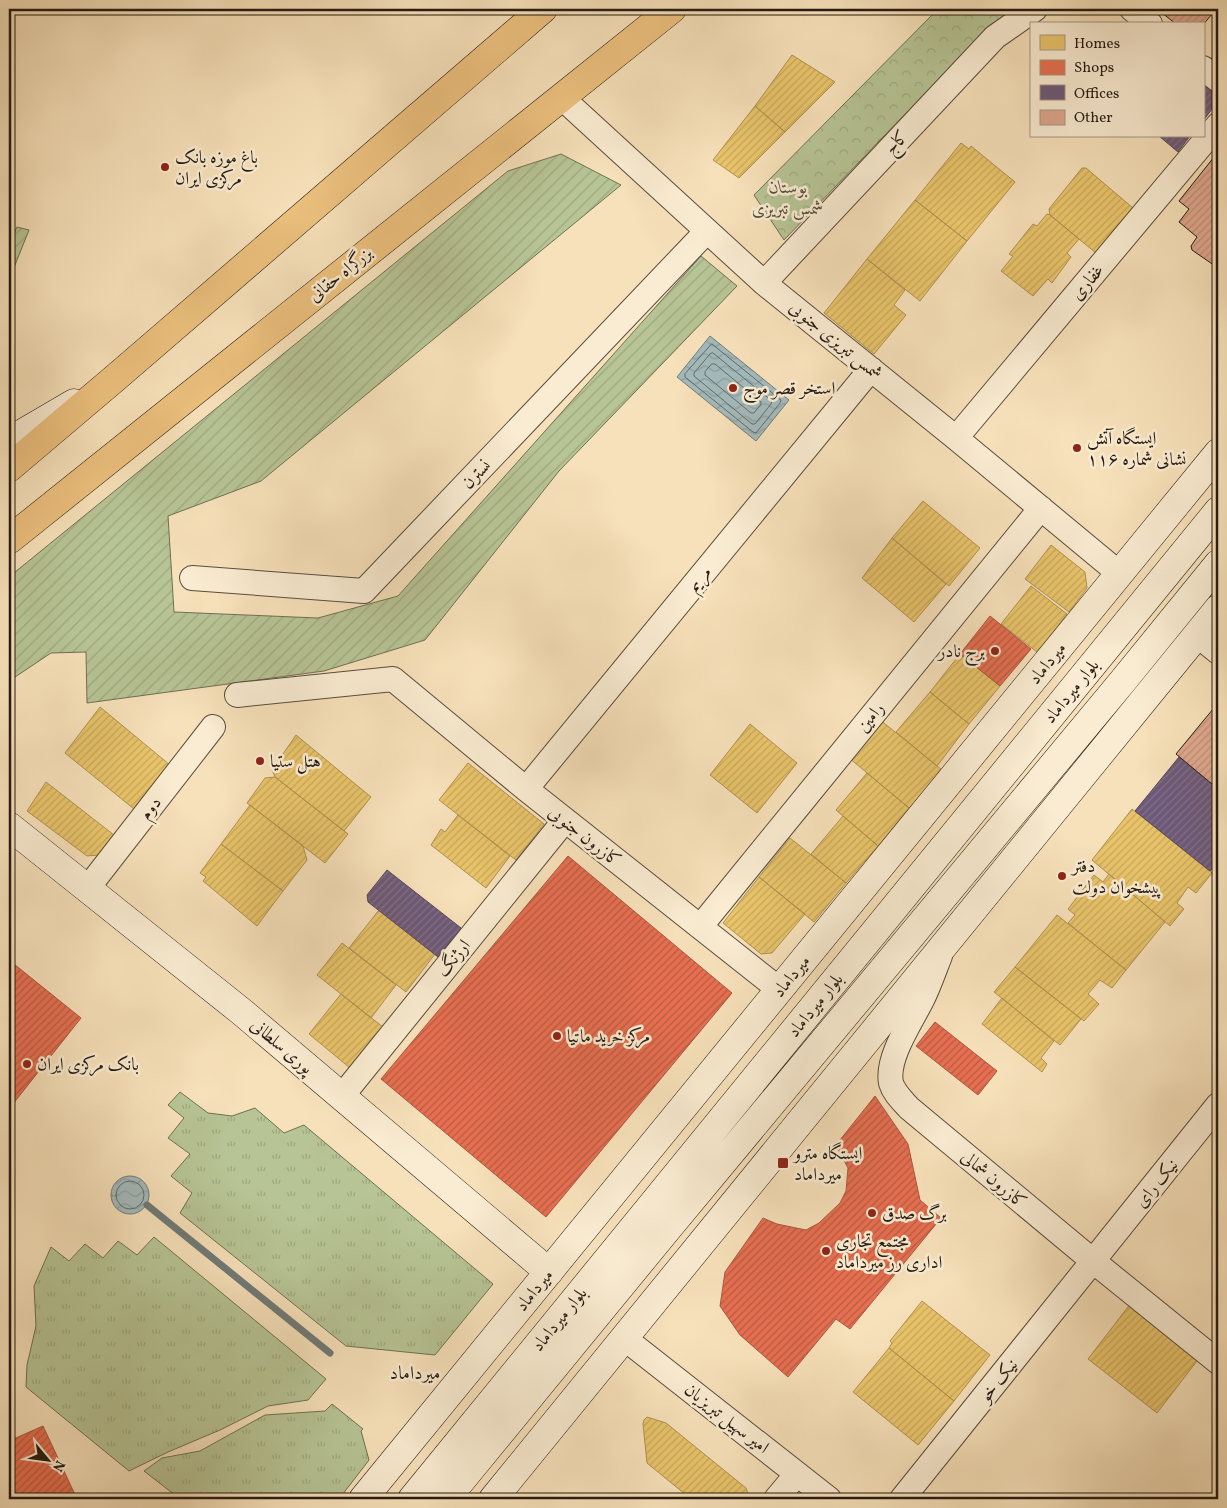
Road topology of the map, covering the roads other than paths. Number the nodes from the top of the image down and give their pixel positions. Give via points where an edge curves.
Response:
1 (543, 9) edge
2 (672, 9) edge
3 (1035, 9) edge
4 (1132, 9) edge
5 (1148, 22) edge
6 (1204, 69) edge
7 (1218, 80) edge
8 (561, 97) junction
9 (1218, 126) edge
10 (707, 231) junction
11 (764, 283) junction
12 (871, 368) junction
13 (114, 379) junction
14 (956, 438) junction
15 (9, 441) edge
16 (1218, 453) edge
17 (9, 468) edge
18 (1040, 508) junction
19 (1218, 511) edge
20 (9, 540) edge
21 (1218, 564) edge
22 (1120, 574) junction
23 (192, 578) dead end
24 (1218, 609) edge
25 (1197, 635) junction
26 (1218, 652) edge
27 (1122, 682) junction
28 (237, 696) dead end
29 (213, 727) dead end
30 (1081, 777) junction
31 (526, 790) junction
32 (565, 820) junction
33 (9, 826) edge
34 (87, 889) junction
35 (700, 927) junction
36 (943, 947) junction
37 (780, 990) junction
38 (342, 1096) junction
39 (1218, 1105) edge
40 (1093, 1261) junction
41 (549, 1272) junction
42 (624, 1338) junction
43 (1218, 1362) edge
44 (797, 1474) junction
45 (363, 1499) edge
46 (412, 1499) edge
47 (446, 1499) edge
48 (493, 1499) edge
49 (776, 1499) edge
50 (829, 1499) edge
51 (902, 1499) edge

1 - 13 highway
2 - 8 highway, بزرگراه حقانی
3 - 11 street, کاج via 995,38
4 - 5 street
6 - 7 street
8 - 10 street, شمس تبریزی جنوبی
8 - 20 highway, بزرگراه حقانی
9 - 14 street, غفارى
10 - 11 street, شمس تبریزی جنوبی
10 - 23 street, نسترن via 364,591
11 - 12 street, شمس تبریزی جنوبی
12 - 14 street, شمس تبریزی جنوبی
12 - 31 street, مریم
13 - 15 main road
13 - 17 highway
14 - 18 street, شمس تبریزی جنوبی
16 - 22 main road, میرداماد
18 - 22 street, شمس تبریزی جنوبی
18 - 35 street, رامین
19 - 46 main road, بلوار میرداماد
21 - 27 main road, بلوار میرداماد
22 - 37 main road, میرداماد
24 - 25 main road
25 - 26 street
25 - 30 main road
27 - 30 main road
27 - 47 main road, بلوار میرداماد
28 - 31 street, کازرون جنوبی via 393,679
29 - 34 street, دوم
30 - 36 main road
31 - 32 street, کازرون جنوبی
32 - 35 street, کازرون جنوبی
32 - 38 street, ارژنگ
33 - 34 main road, پوری سلطانی
34 - 38 main road, پوری سلطانی
35 - 37 street, کازرون جنوبی
36 - 40 street, کازرون شمالی via 890,1068 892,1084 909,1108
36 - 42 main road
37 - 41 main road, میرداماد
38 - 41 main road, پوری سلطانی
39 - 40 street, نیک رای
40 - 43 street, کازرون شمالی
40 - 51 street, نیک خو
41 - 45 main road, میرداماد
42 - 44 street, امیر سهیل تبریزیان
42 - 48 main road
44 - 49 street
44 - 50 street, امیر سهیل تبریزیان

